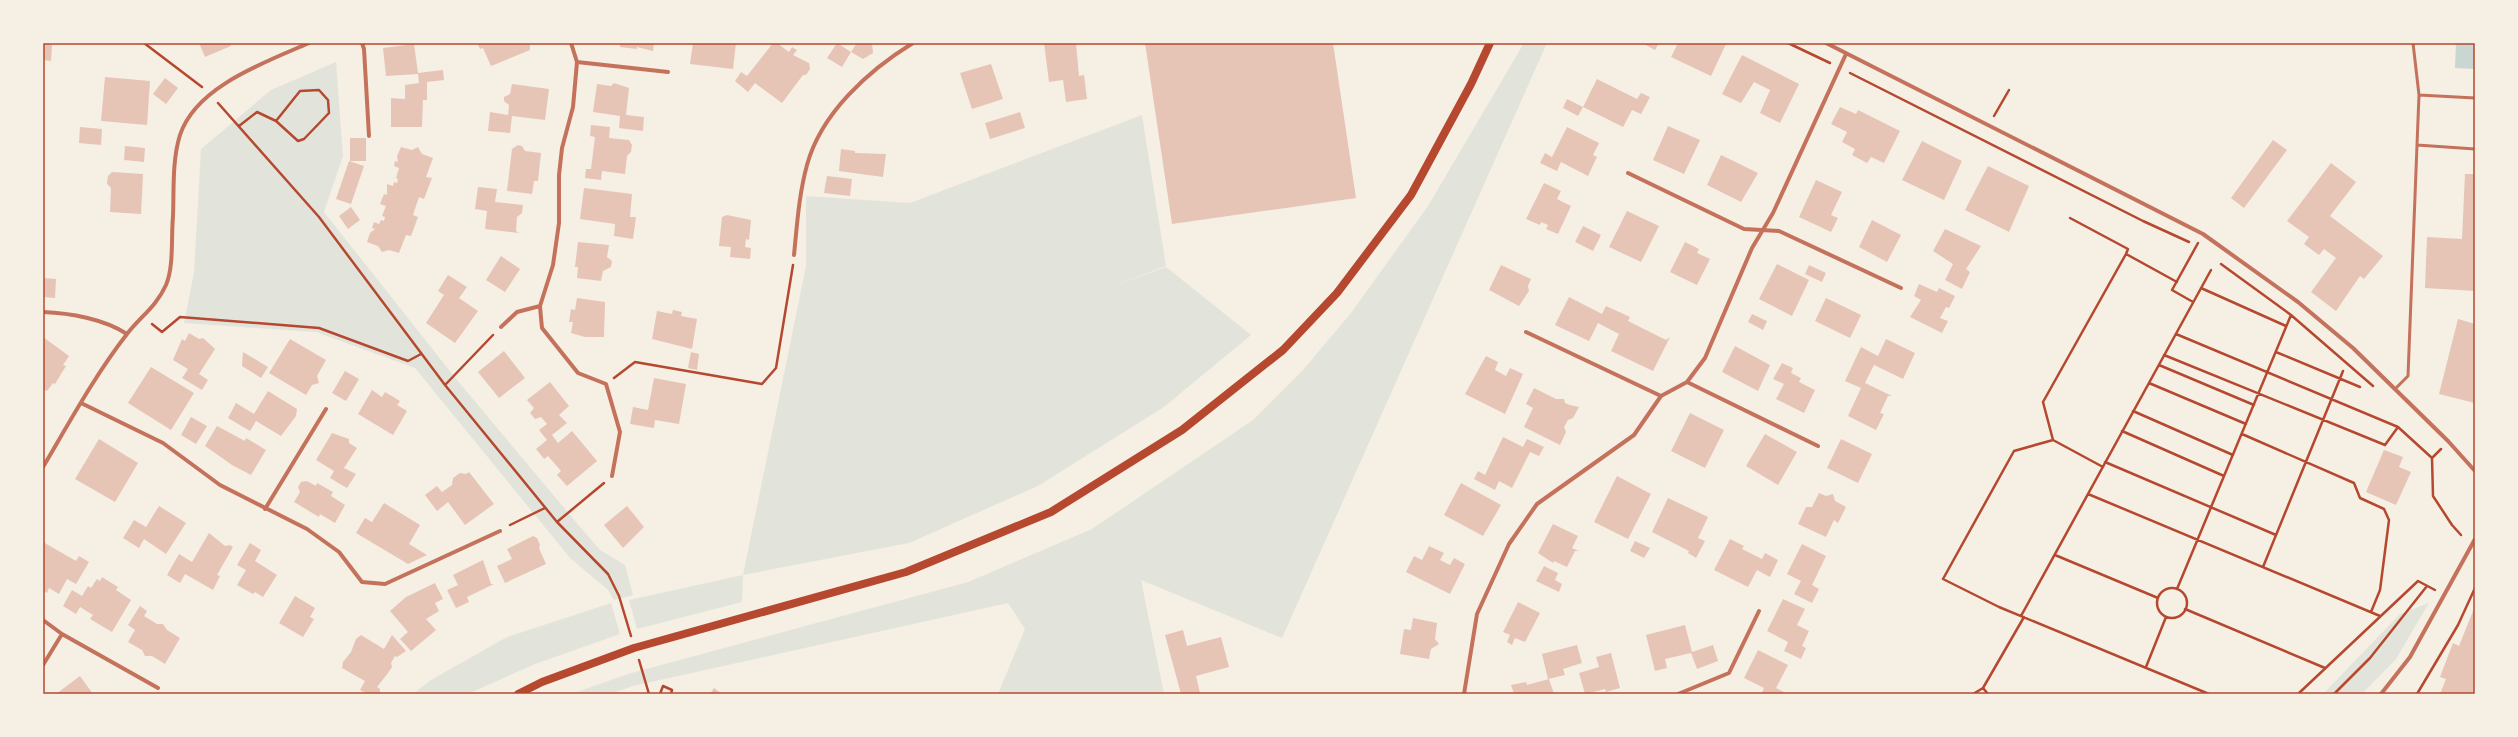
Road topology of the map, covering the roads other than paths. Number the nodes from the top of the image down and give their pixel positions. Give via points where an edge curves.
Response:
1 (309, 43) edge
2 (362, 43) edge
3 (571, 43) edge
4 (913, 43) edge
5 (1490, 43) edge
6 (1826, 43) edge
7 (2413, 43) edge
8 (1846, 54) junction
9 (577, 62) junction
10 (668, 72) dead end
11 (2419, 95) junction
12 (2475, 98) edge
13 (369, 136) dead end
14 (2417, 145) junction
15 (2475, 149) edge
16 (1628, 173) dead end
17 (1761, 231) junction
18 (794, 255) road end
19 (1901, 288) dead end
20 (540, 306) junction
21 (43, 312) edge
22 (501, 327) road end
23 (1526, 332) dead end
24 (127, 334) junction
25 (1687, 382) junction
26 (2396, 388) junction
27 (1661, 396) junction
28 (81, 403) junction
29 (326, 409) dead end
30 (1818, 446) dead end
31 (43, 467) edge
32 (2475, 471) edge
33 (612, 476) road end
34 (265, 509) junction
35 (500, 531) road end
36 (2475, 540) edge
37 (1759, 611) dead end
38 (43, 620) edge
39 (62, 634) junction
40 (43, 665) edge
41 (158, 688) dead end
42 (518, 694) edge
43 (1464, 694) edge
44 (1678, 694) edge
45 (2381, 694) edge

1 - 24 street via 247,70 211,94 189,117 180,136 176,160 168,280 159,301
2 - 13 street
3 - 9 street
4 - 18 street via 857,86 823,128 807,163 798,208
5 - 42 main road via 1471,84 1411,195 1337,293 1283,350 1182,430 1051,512 906,572 634,648 542,682
6 - 8 street
7 - 11 lane
8 - 17 street via 1773,213
8 - 26 street via 2203,234 2298,302
9 - 10 street
9 - 20 street via 573,107 562,148 559,223 553,264
11 - 12 lane
11 - 14 lane
14 - 15 lane
14 - 26 lane via 2408,376
16 - 17 street via 1744,229
17 - 19 street via 1779,231
17 - 25 street via 1705,358
20 - 22 street via 517,312
20 - 33 street via 542,328 578,373 606,384 620,432
21 - 24 street via 62,313 116,327
23 - 27 street
24 - 28 street
25 - 27 street
25 - 30 street
26 - 32 street
27 - 43 street via 1634,435 1537,504 1509,544 1477,614
28 - 31 street
28 - 34 street via 163,443 220,485
29 - 34 street
34 - 35 street via 307,529 339,552 362,582 386,584
36 - 45 street via 2410,657
37 - 44 street via 1729,673
38 - 39 street
39 - 40 street
39 - 41 street

